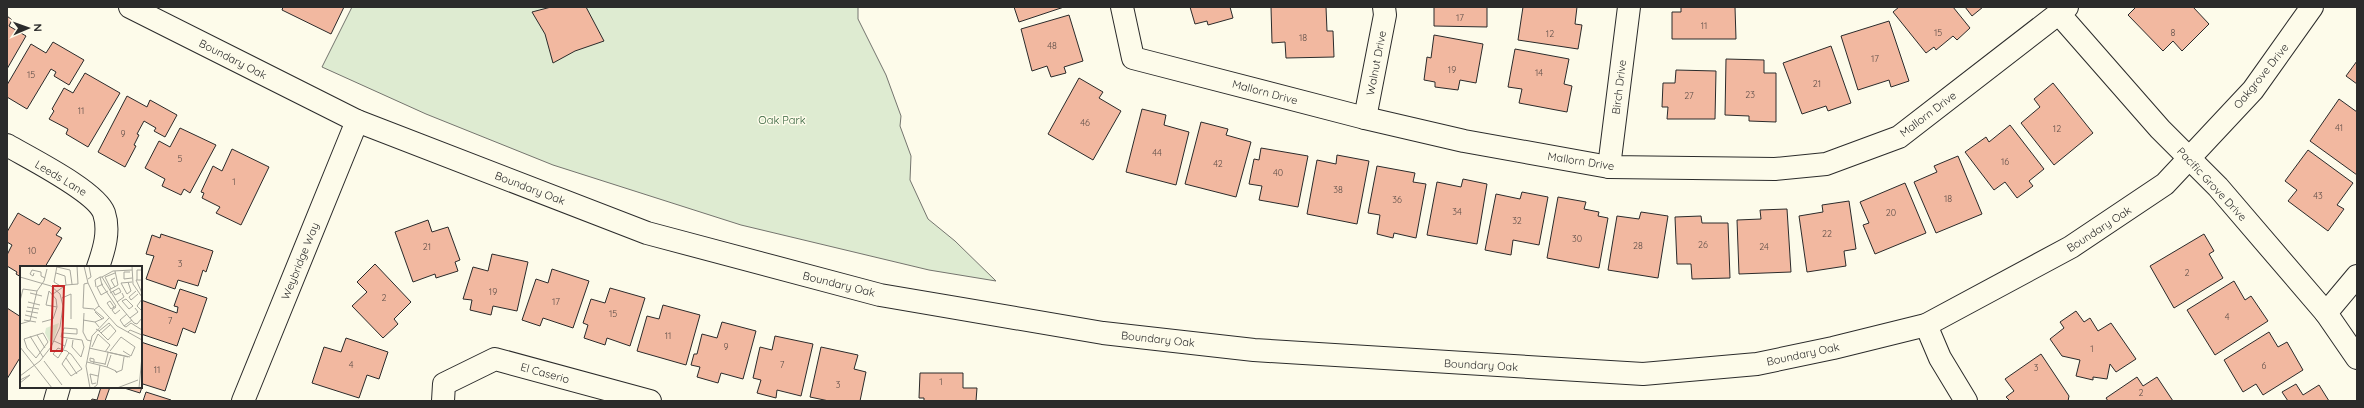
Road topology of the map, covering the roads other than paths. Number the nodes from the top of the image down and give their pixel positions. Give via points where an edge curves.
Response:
1 (130, 7) edge
2 (1122, 7) edge
3 (1384, 7) edge
4 (1629, 7) edge
5 (2312, 7) edge
6 (2063, 11) edge
7 (1365, 118) junction
8 (357, 122) junction
9 (7, 145) edge
10 (2189, 158) junction
11 (1608, 167) junction
12 (98, 266) edge
13 (2357, 276) edge
14 (2326, 313) junction
15 (1926, 325) junction
16 (2357, 358) edge
17 (59, 388) edge
18 (444, 392) edge
19 (55, 401) edge
20 (242, 401) edge
21 (650, 401) edge
22 (1966, 401) edge

1 - 8 street, Boundary Oak
2 - 7 street, Mallorn Drive via 1133,58
3 - 7 street, Walnut Drive via 1385,15
4 - 11 street, Birch Drive
5 - 10 street, Oakgrove Drive via 2253,90
6 - 10 street, Pacific Grove Drive via 2160,129
6 - 11 street, Mallorn Drive via 1899,136 1826,164 1775,169
7 - 11 street, Mallorn Drive via 1464,141
8 - 15 street, Boundary Oak via 647,233 880,295 1103,333 1254,350 1643,374 1757,364
8 - 20 street, Weybridge Way
9 - 12 street, Leeds Lane via 91,195 104,213 106,242
10 - 14 street, Pacific Grove Drive via 2218,187
10 - 15 street, Boundary Oak via 2159,189 2071,247
13 - 14 street
14 - 16 street, Pacific Grove Drive
15 - 22 street via 1940,358
17 - 19 street
18 - 21 street, El Caserio via 495,359

